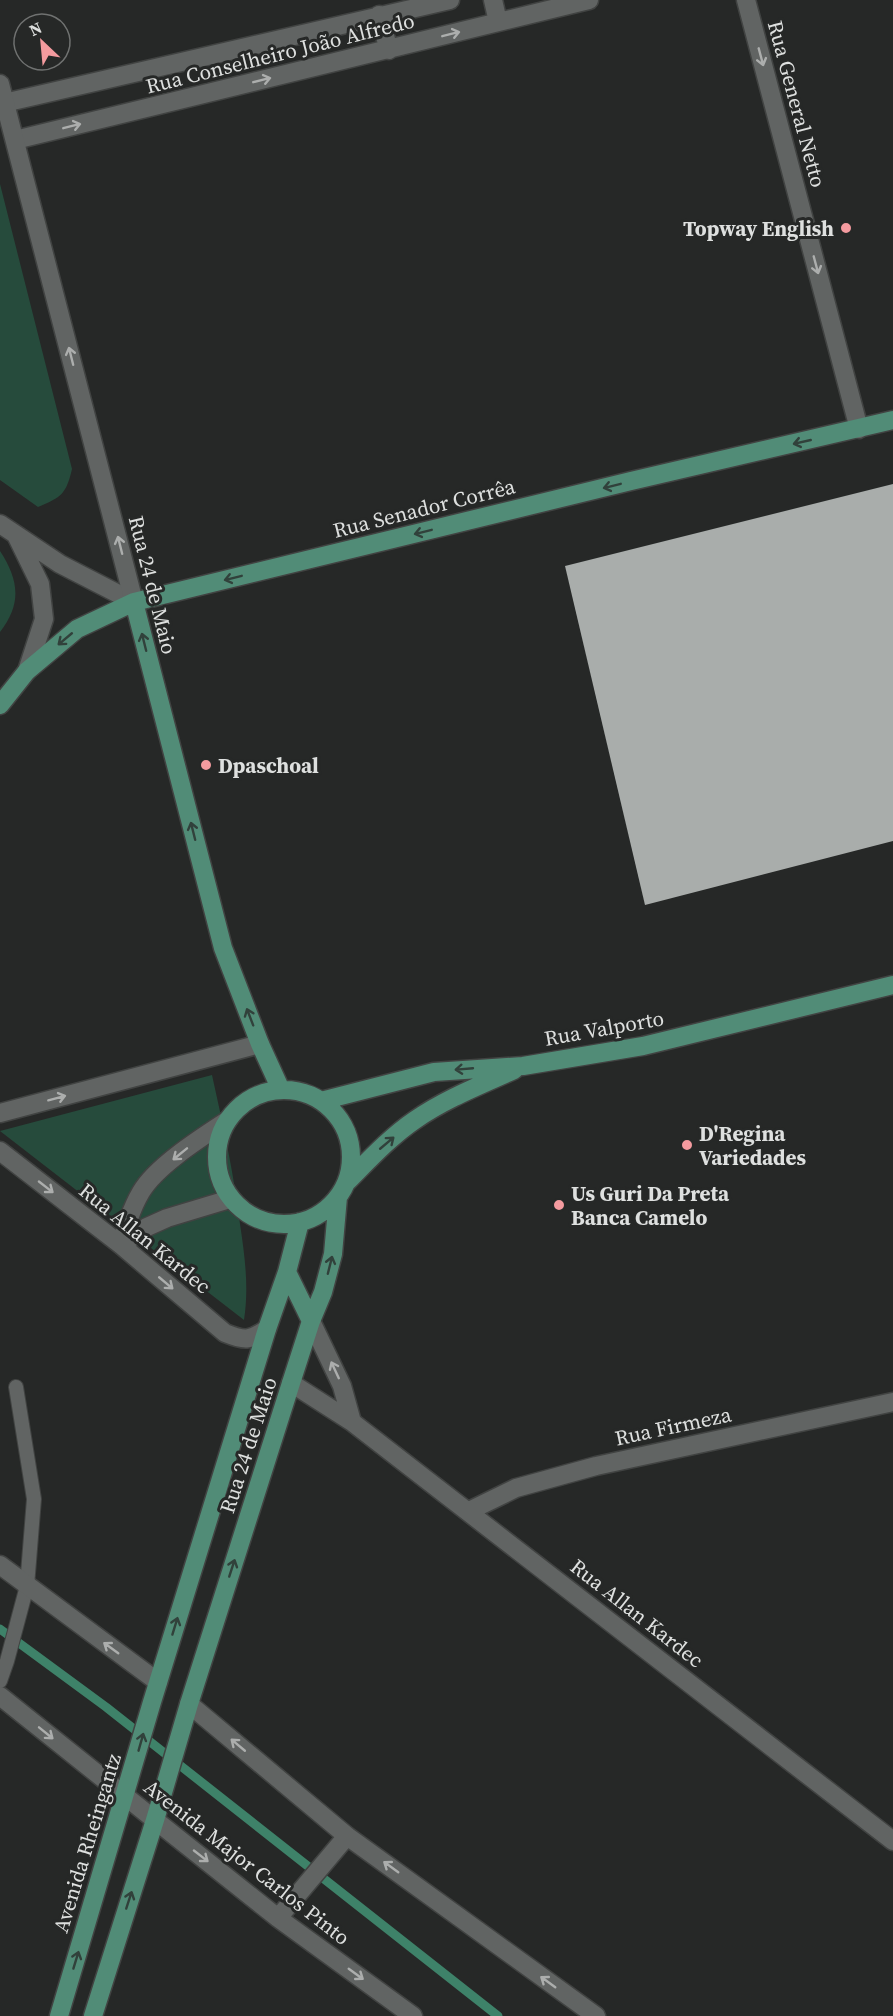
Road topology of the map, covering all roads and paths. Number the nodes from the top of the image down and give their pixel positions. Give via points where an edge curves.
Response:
1 (450, 0) edge
2 (493, 0) edge
3 (589, 0) edge
4 (746, 0) edge
5 (379, 15) junction
6 (498, 22) junction
7 (389, 50) junction
8 (0, 84) edge
9 (2, 105) edge
10 (15, 140) junction
11 (893, 420) edge
12 (859, 429) junction
13 (0, 525) edge
14 (16, 535) junction
15 (134, 602) junction
16 (27, 671) junction
17 (0, 705) edge
18 (893, 985) edge
19 (260, 1044) junction
20 (523, 1066) junction
21 (281, 1090) junction
22 (321, 1101) junction
23 (0, 1113) edge
24 (228, 1120) junction
25 (0, 1151) edge
26 (342, 1190) junction
27 (230, 1199) junction
28 (300, 1222) junction
29 (121, 1245) junction
30 (287, 1272) junction
31 (311, 1321) junction
32 (267, 1329) junction
33 (291, 1383) junction
34 (16, 1387) dead end
35 (893, 1402) edge
36 (352, 1422) junction
37 (469, 1511) junction
38 (0, 1565) edge
39 (27, 1586) junction
40 (0, 1681) edge
41 (158, 1682) junction
42 (0, 1696) edge
43 (189, 1704) junction
44 (127, 1789) junction
45 (155, 1820) junction
46 (347, 1836) junction
47 (893, 1841) edge
48 (278, 1918) junction
49 (59, 2016) edge
50 (93, 2016) edge
51 (413, 2016) edge
52 (596, 2016) edge

1 - 5 street, Rua Conselheiro João Alfredo
2 - 6 street
3 - 6 street, Rua Conselheiro João Alfredo
4 -> 12 street, Rua General Netto
5 - 7 street
5 - 9 street, Rua Conselheiro João Alfredo
7 -> 6 street, Rua Conselheiro João Alfredo
10 -> 7 street, Rua Conselheiro João Alfredo
8 - 9 street, Rua 24 de Maio
9 - 10 street, Rua 24 de Maio
15 -> 10 street, Rua 24 de Maio
11 - 12 main road, Rua Senador Corrêa
12 -> 15 main road, Rua Senador Corrêa
13 - 14 street
14 - 15 street via 60,564
14 - 16 street via 40,584 44,619
15 -> 16 main road, Rua Senador Corrêa via 77,628
19 -> 15 main road, Rua 24 de Maio via 223,948
16 - 17 main road, Rua Senador Corrêa
18 - 20 main road, Rua Valporto via 643,1046
19 - 21 main road, Rua 24 de Maio
23 -> 19 street
20 -> 22 main road, Rua Valporto via 434,1072
26 -> 20 main road, Rua 24 de Maio via 378,1150 415,1120
21 - 22 main road, Rua 24 de Maio via 302,1092
21 - 24 main road, Rua 24 de Maio via 260,1094
22 - 26 main road, Rua 24 de Maio via 347,1133 350,1167
24 - 27 main road, Rua 24 de Maio via 219,1139 216,1159 220,1180
24 -> 29 street via 194,1142 142,1189
25 -> 29 street, Rua Allan Kardec
26 - 28 main road, Rua 24 de Maio via 327,1208
31 -> 26 main road, Rua 24 de Maio via 333,1254
27 - 28 main road, Rua 24 de Maio via 245,1213 264,1222
27 - 29 street via 167,1218
28 - 30 main road, Rua 24 de Maio
29 -> 32 street, Rua Allan Kardec via 225,1333 252,1340
30 - 31 main road
30 - 32 main road, Rua 24 de Maio
31 - 33 main road, Rua 24 de Maio
36 -> 31 street via 342,1386
41 -> 32 main road, Rua 24 de Maio
33 - 36 street, Rua Allan Kardec
43 -> 33 main road, Rua 24 de Maio
34 - 39 lane via 34,1499
35 - 37 street, Rua Firmeza via 596,1466 516,1488
36 - 37 street, Rua Allan Kardec
37 - 47 street, Rua Allan Kardec
38 - 39 street
39 - 40 lane
41 -> 39 street
44 -> 41 main road, Avenida Rheingantz
42 -> 44 street, Avenida Major Carlos Pinto
43 - 45 main road
46 -> 43 street
44 - 45 street, Avenida Major Carlos Pinto
49 -> 44 main road, Avenida Rheingantz
45 -> 48 street, Avenida Major Carlos Pinto
50 -> 45 main road
46 - 48 street
52 -> 46 street
48 -> 51 street, Avenida Major Carlos Pinto

